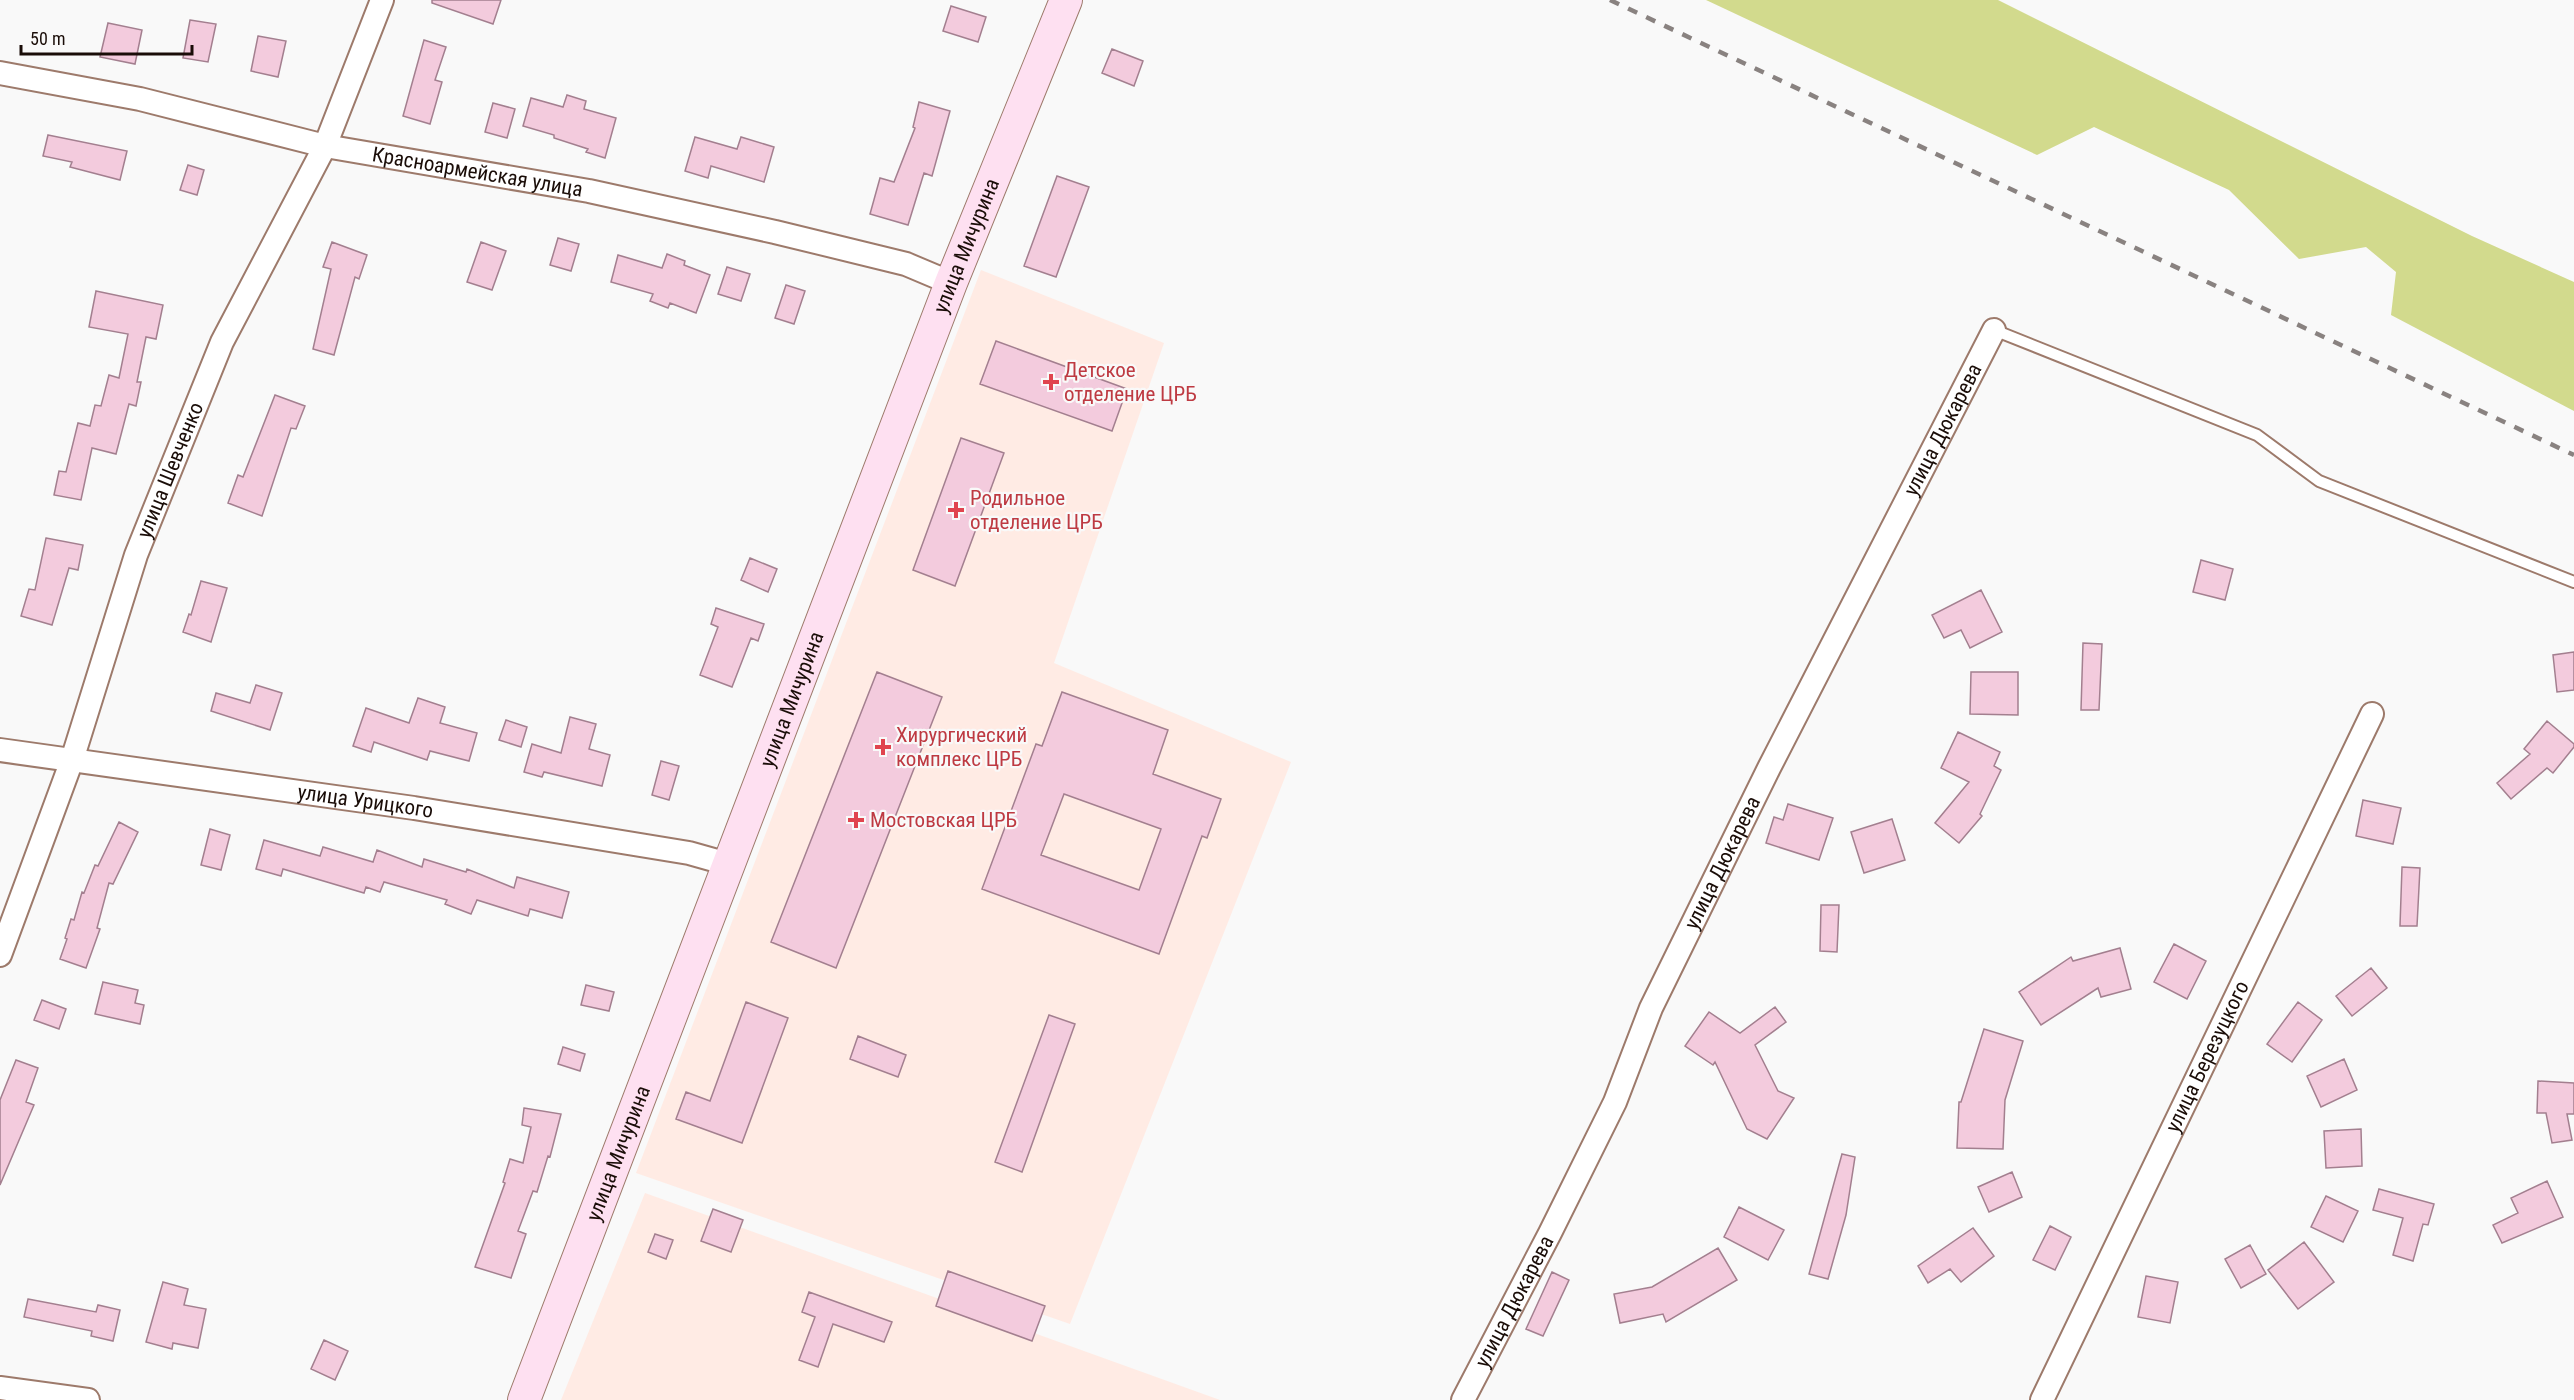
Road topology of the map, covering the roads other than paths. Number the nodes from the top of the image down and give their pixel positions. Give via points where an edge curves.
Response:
1 (382, 0) edge
2 (1066, 0) edge
3 (0, 73) edge
4 (325, 146) junction
5 (951, 283) junction
6 (1994, 330) joint
7 (2574, 582) edge
8 (2373, 714) dead end
9 (0, 750) edge
10 (72, 760) junction
11 (729, 864) junction
12 (0, 956) edge
13 (0, 1388) edge
14 (88, 1400) edge
15 (524, 1400) edge
16 (1463, 1400) edge
17 (2042, 1400) edge

1 - 4 street, улица Шевченко
2 - 5 street, улица Мичурина
3 - 4 street, Красноармейская улица via 140,99
4 - 5 street, Красноармейская улица via 589,191 906,264
4 - 10 street, улица Шевченко via 222,342 136,555
5 - 11 street, улица Мичурина
6 - 7 lane via 2257,435 2319,481
6 - 16 street, улица Дюкарева via 1769,768 1651,1008 1615,1102
8 - 17 street, улица Березуцкого
9 - 10 street, улица Урицкого
10 - 11 street, улица Урицкого via 414,808 689,853
10 - 12 street, улица Шевченко
11 - 15 street, улица Мичурина
13 - 14 street

